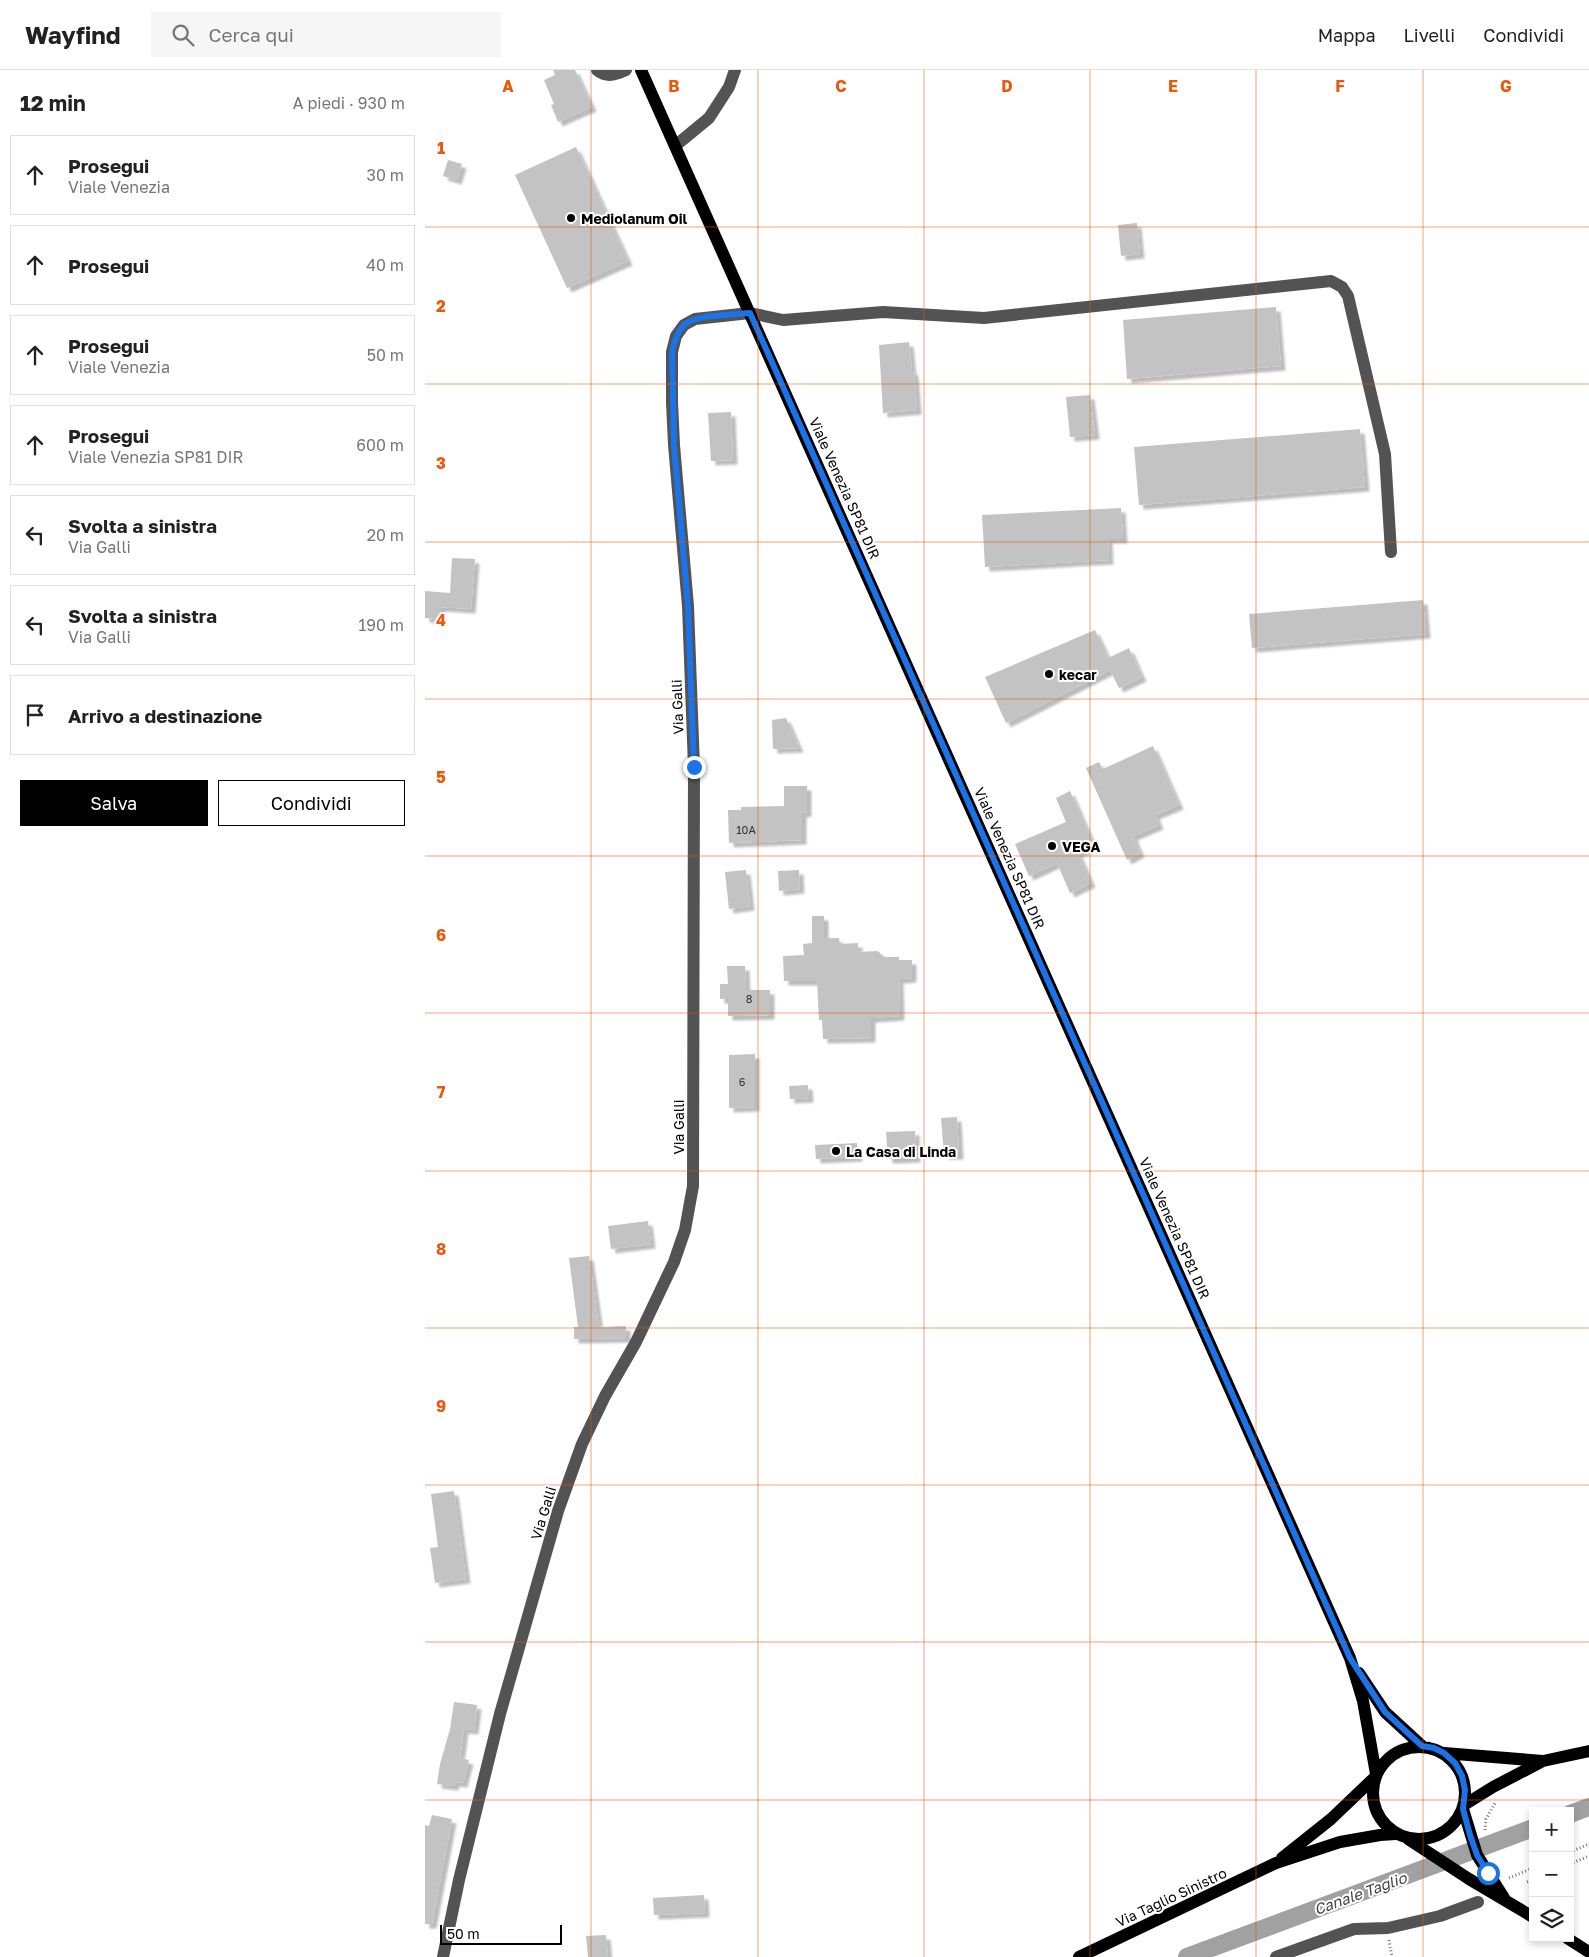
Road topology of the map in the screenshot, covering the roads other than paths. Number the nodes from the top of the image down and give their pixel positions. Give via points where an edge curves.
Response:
1 (597, 70) edge
2 (626, 70) edge
3 (641, 70) edge
4 (735, 70) edge
5 (675, 146) junction
6 (750, 313) junction
7 (1391, 552) dead end
8 (1350, 1658) junction
9 (1422, 1746) junction
10 (1589, 1751) edge
11 (1444, 1753) junction
12 (1543, 1761) junction
13 (1375, 1776) junction
14 (1463, 1807) junction
15 (1402, 1836) junction
16 (1276, 1863) junction
17 (1505, 1900) junction
18 (1478, 1902) dead end
19 (1529, 1915) edge
20 (1573, 1942) edge
21 (1589, 1952) edge
22 (443, 1957) edge
23 (1079, 1957) edge
24 (1277, 1957) edge

1 - 2 street via 612,76
3 - 5 main road, Viale Venezia SP81 DIR
4 - 5 street via 729,87 709,118
5 - 6 main road, Viale Venezia SP81 DIR
6 - 7 street, Via Galli via 783,320 883,312 984,318 1331,281 1342,287 1348,296 1385,454
6 - 8 main road, Viale Venezia SP81 DIR
6 - 22 street, Via Galli via 695,319 684,325 676,336 672,352 674,445 688,606 694,767 693,1186 685,1230 655,1304 582,1444 558,1510 500,1714
8 - 9 main road via 1385,1712
8 - 13 main road via 1363,1701
9 - 11 main road
9 - 13 main road via 1395,1752 1383,1762
10 - 12 main road
11 - 12 main road
11 - 14 main road via 1462,1776 1465,1790
12 - 14 main road
13 - 15 main road via 1372,1794 1375,1810 1383,1824
13 - 16 main road, Via Taglio Sinistro via 1331,1819
14 - 15 main road via 1454,1823 1441,1834 1424,1840
14 - 17 main road via 1477,1855
15 - 16 main road, Via Taglio Sinistro via 1340,1842
15 - 17 main road
16 - 23 main road, Via Taglio Sinistro
17 - 19 main road
18 - 24 street via 1440,1916 1388,1928 1354,1929
20 - 21 main road

